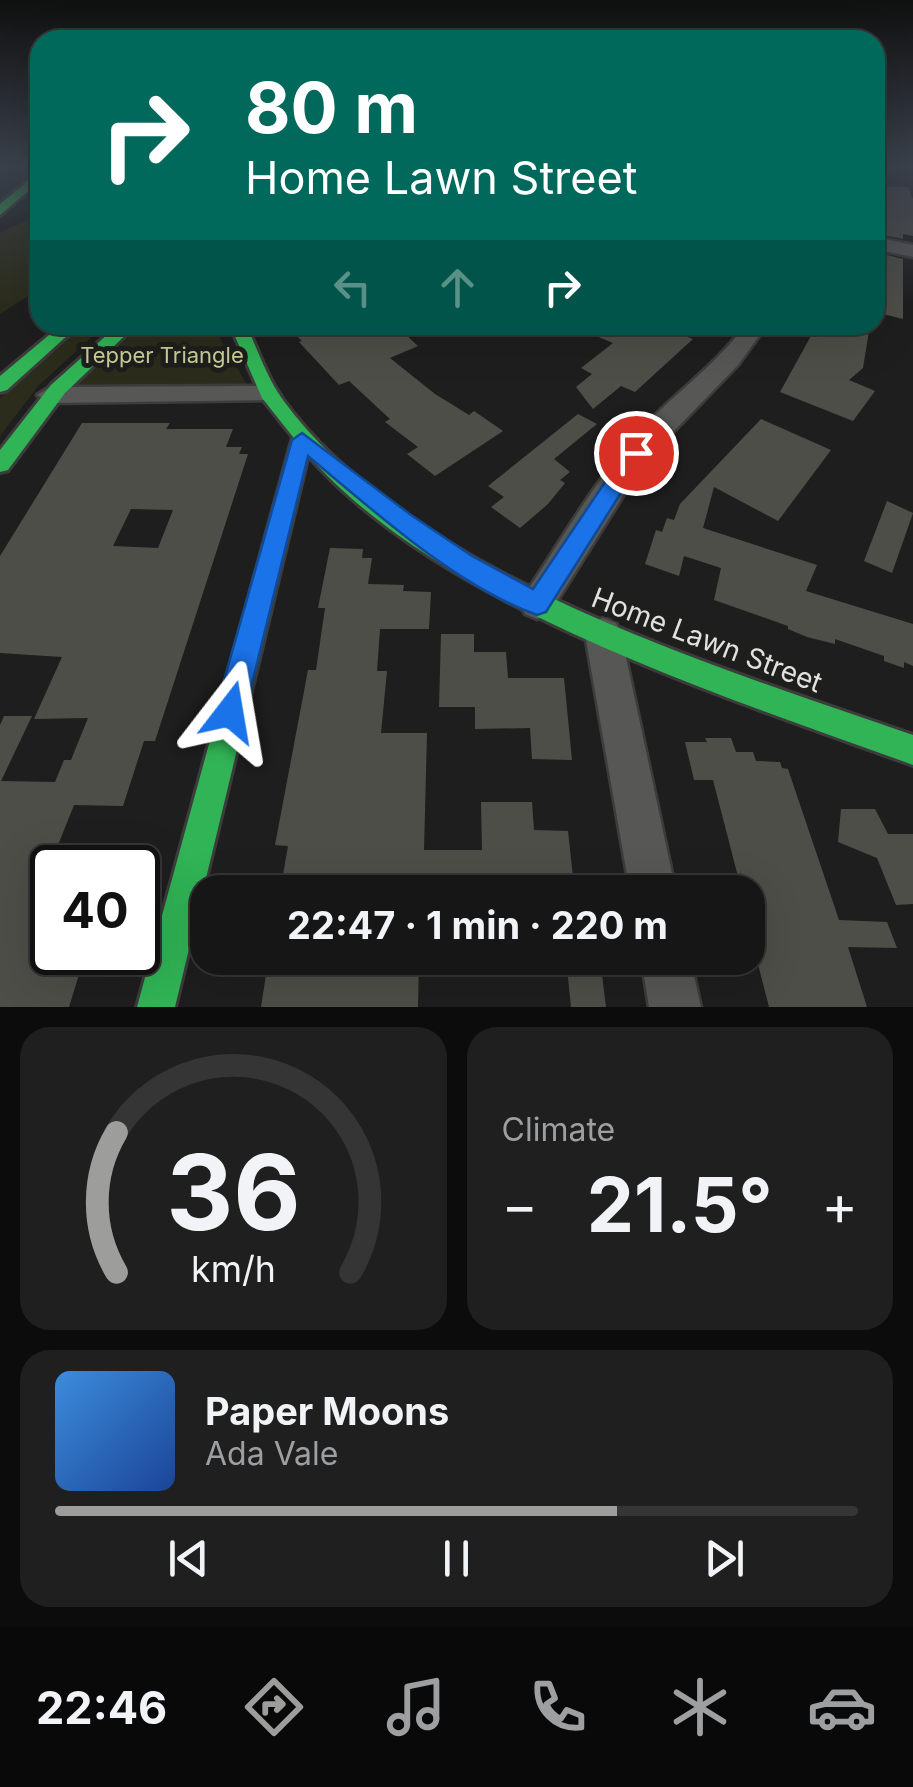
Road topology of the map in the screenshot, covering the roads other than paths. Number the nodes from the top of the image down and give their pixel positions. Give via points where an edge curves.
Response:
1 (30, 213) edge
2 (0, 226) edge
3 (885, 245) edge
4 (913, 251) edge
5 (59, 335) edge
6 (114, 335) edge
7 (241, 335) edge
8 (749, 335) edge
9 (0, 386) edge
10 (268, 394) junction
11 (50, 395) junction
12 (302, 440) junction
13 (0, 464) edge
14 (537, 604) junction
15 (604, 634) junction
16 (913, 750) edge
17 (650, 875) edge
18 (669, 975) edge
19 (156, 1007) edge
20 (675, 1007) edge

1 - 2 main road
3 - 4 street
5 - 9 main road
6 - 11 main road
7 - 10 main road, Home Lawn Street
8 - 14 street via 636,453
10 - 11 street
10 - 12 main road, Home Lawn Street
11 - 13 main road
12 - 14 main road, Home Lawn Street via 402,522
12 - 19 main road
14 - 15 main road, Home Lawn Street
15 - 16 main road, Home Lawn Street
15 - 17 street
18 - 20 street

